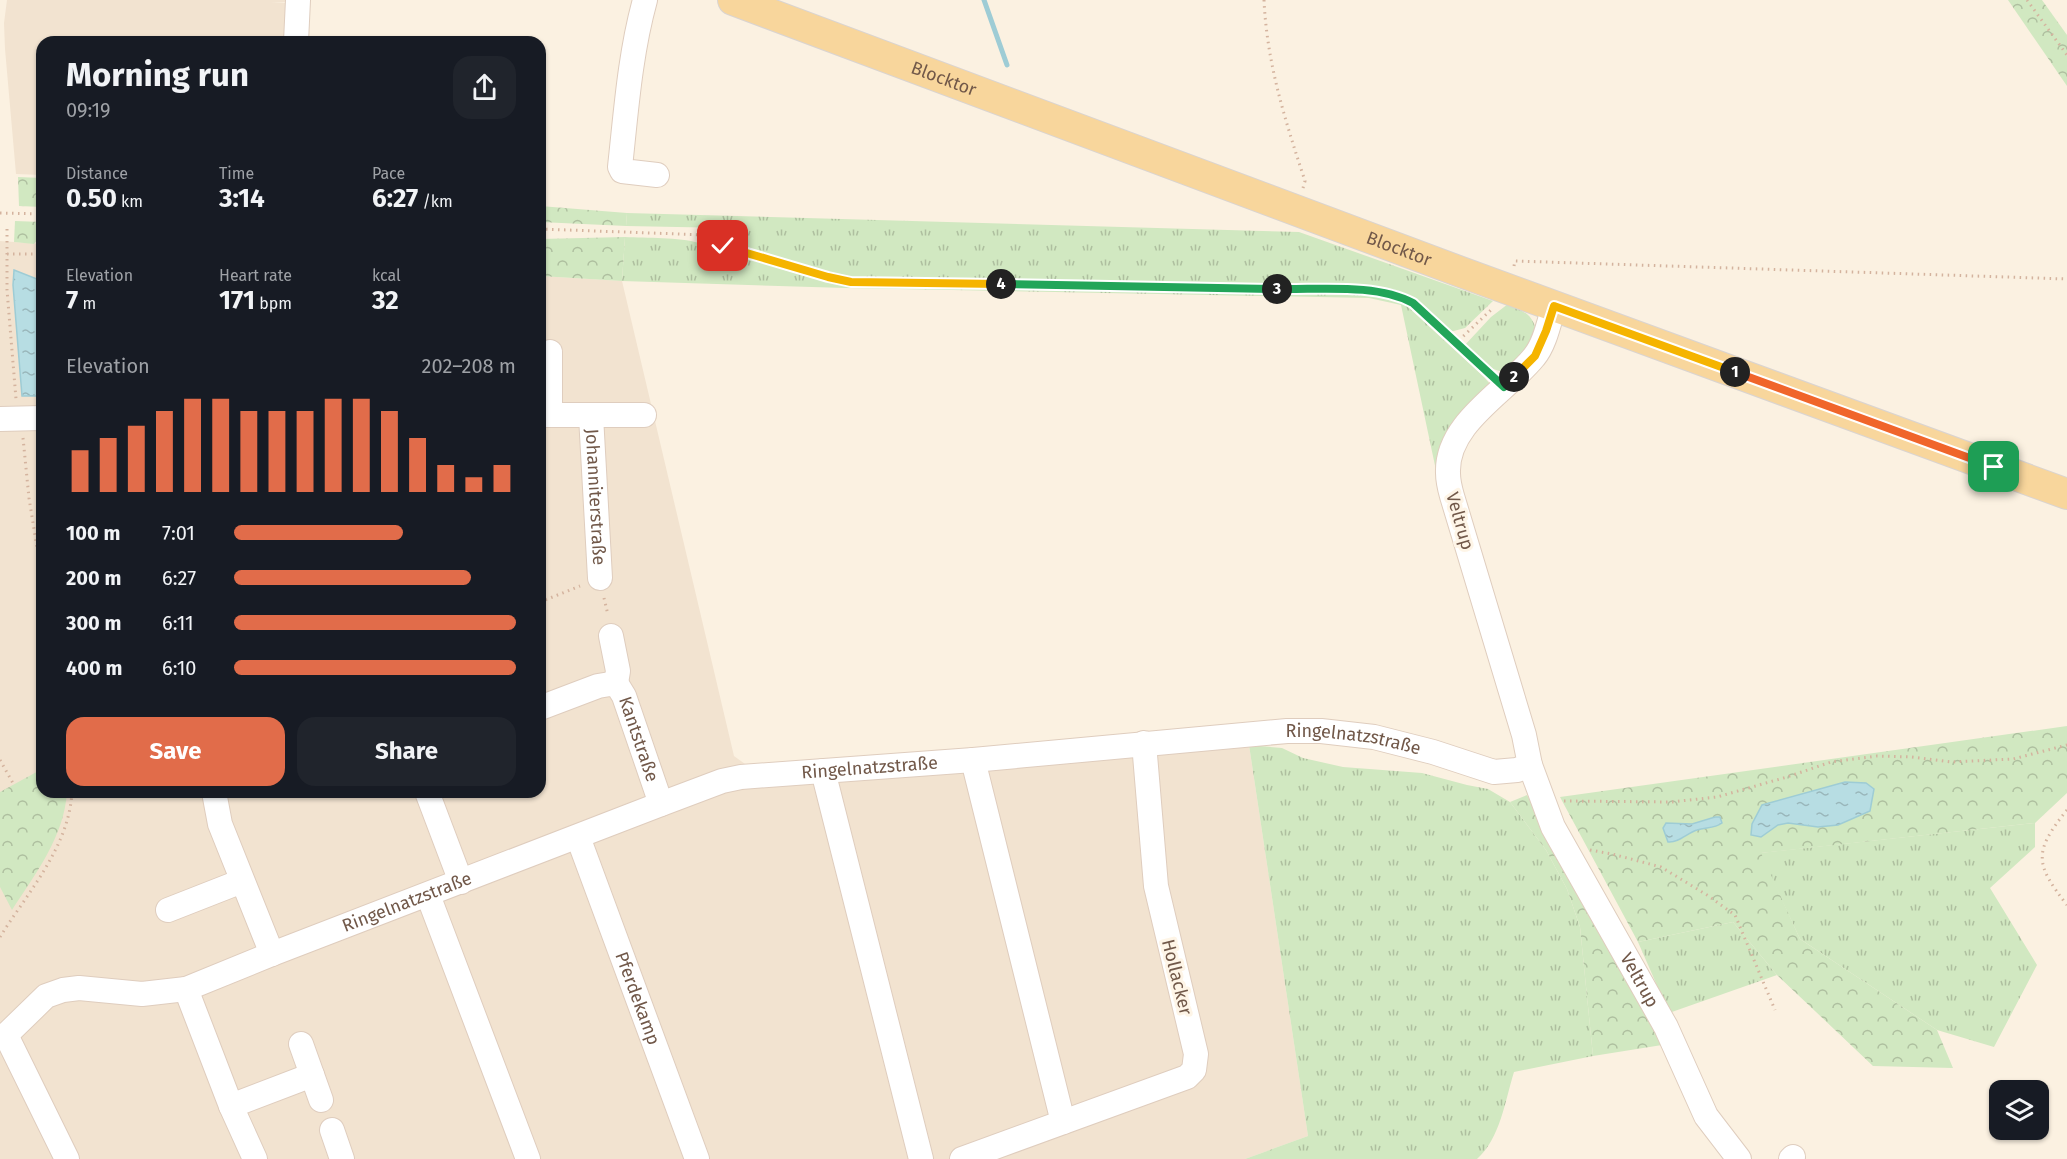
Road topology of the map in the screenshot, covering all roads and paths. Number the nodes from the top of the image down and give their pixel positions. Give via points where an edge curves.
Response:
1 (298, 0) edge
2 (645, 0) edge
3 (733, 0) edge
4 (1264, 0) edge
5 (2027, 0) edge
6 (296, 36) edge
7 (2067, 55) edge
8 (657, 175) dead end
9 (1298, 210) junction
10 (0, 213) edge
11 (36, 214) edge
12 (546, 229) edge
13 (7, 254) dead end
14 (36, 254) edge
15 (1515, 261) dead end
16 (2067, 279) edge
17 (1500, 301) dead end
18 (1554, 306) junction
19 (1455, 344) junction
20 (550, 352) dead end
21 (1504, 387) junction
22 (546, 402) edge
23 (546, 415) edge
24 (644, 415) dead end
25 (591, 416) junction
26 (36, 418) edge
27 (0, 419) edge
28 (2067, 494) edge
29 (600, 578) junction
30 (546, 600) edge
31 (611, 636) joint
32 (616, 683) junction
33 (546, 706) edge
34 (1144, 743) junction
35 (2067, 745) edge
36 (0, 760) edge
37 (973, 760) junction
38 (1530, 765) junction
39 (823, 771) junction
40 (14, 785) dead end
41 (72, 798) edge
42 (215, 798) edge
43 (429, 798) edge
44 (1542, 800) junction
45 (661, 804) junction
46 (2067, 810) edge
47 (578, 837) junction
48 (1564, 846) junction
49 (242, 881) junction
50 (461, 882) junction
51 (428, 895) junction
52 (2067, 905) edge
53 (168, 910) dead end
54 (0, 937) edge
55 (272, 954) junction
56 (186, 989) junction
57 (1775, 1011) dead end
58 (3, 1036) edge
59 (301, 1044) dead end
60 (312, 1075) junction
61 (321, 1100) dead end
62 (231, 1106) junction
63 (1064, 1122) junction
64 (332, 1130) dead end
65 (67, 1159) edge
66 (255, 1159) edge
67 (342, 1159) edge
68 (528, 1159) edge
69 (697, 1159) edge
70 (921, 1159) edge
71 (962, 1159) edge
72 (1739, 1159) edge

1 - 6 street
2 - 8 street via 620,168
3 - 9 main road, Blocktor
4 - 9 path via 1268,44 1282,112 1305,180
5 - 7 path
9 - 18 main road, Blocktor
10 - 11 path
12 - 19 path via 706,235 723,246 851,282 1376,291 1413,303
13 - 14 path
15 - 16 path
17 - 19 path
18 - 21 street, Veltrup via 1535,356
18 - 28 main road, Blocktor
19 - 21 path
20 - 22 street, Johanniterstraße
21 - 38 street, Veltrup via 1464,426 1452,447 1448,472
23 - 25 street, Johanniterstraße
24 - 25 street, Johanniterstraße
25 - 29 street, Johanniterstraße
26 - 27 street
29 - 30 path
29 - 31 path
31 - 32 street via 618,671
32 - 33 street, Kantstraße
32 - 45 street, Kantstraße
34 - 37 street, Ringelnatzstraße
34 - 38 street, Ringelnatzstraße via 1321,731 1374,737 1494,772
34 - 63 street, Hollacker via 1156,886 1196,1065 1187,1077
35 - 44 path via 2013,759 1952,762 1877,756 1831,762 1717,796 1671,802
36 - 40 path
37 - 39 street, Ringelnatzstraße
37 - 63 street
38 - 44 street, Veltrup
39 - 45 street, Ringelnatzstraße via 741,777
39 - 70 street
41 - 54 path via 59,845
42 - 49 street via 220,824
43 - 50 street
44 - 48 street, Veltrup
45 - 47 street, Ringelnatzstraße
46 - 52 path via 2048,836 2041,857 2048,879
47 - 50 street, Ringelnatzstraße
47 - 69 street, Pferdekamp
48 - 57 path via 1662,867 1735,915
48 - 72 street, Veltrup via 1666,1027 1706,1116
49 - 53 street
49 - 55 street
50 - 51 street, Ringelnatzstraße
51 - 55 street, Ringelnatzstraße
51 - 68 street
55 - 56 street, Ringelnatzstraße
56 - 58 street, Ringelnatzstraße via 142,994 63,990 46,996
56 - 62 street
58 - 65 street, Ringelnatzstraße
59 - 60 street
60 - 61 street
60 - 62 street
62 - 66 street
63 - 71 street, Hollacker
64 - 67 street

